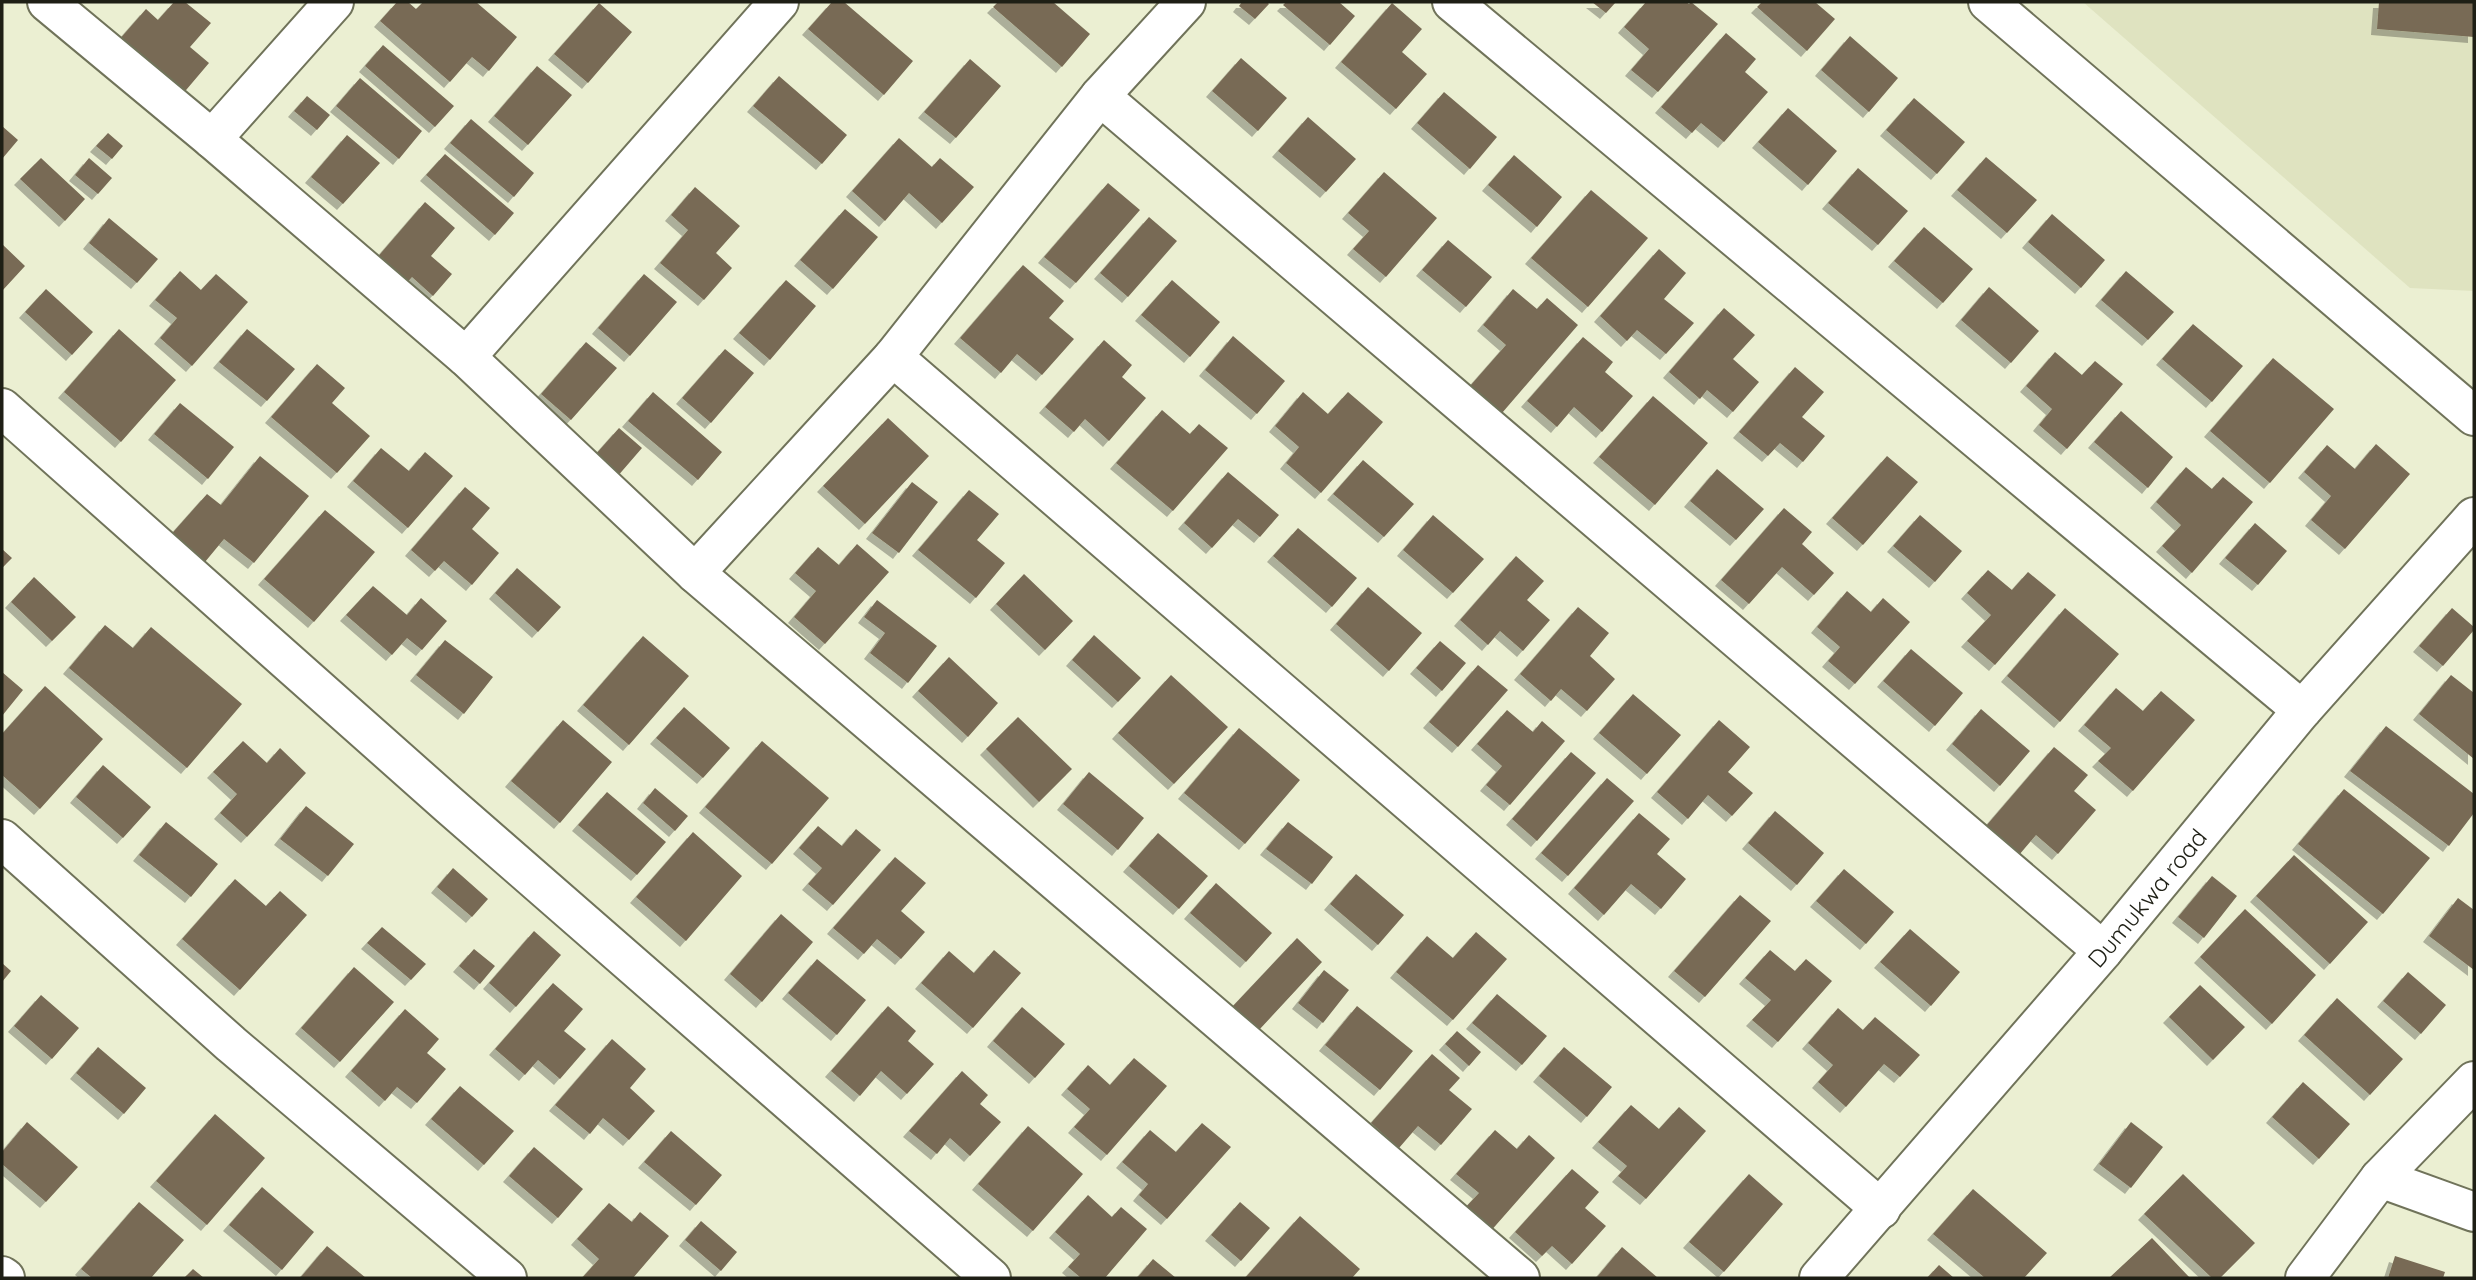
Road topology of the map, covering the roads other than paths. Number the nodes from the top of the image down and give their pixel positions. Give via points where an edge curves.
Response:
1 (47, 2) edge
2 (334, 2) edge
3 (779, 2) edge
4 (1186, 2) edge
5 (1452, 2) edge
6 (1989, 2) edge
7 (1100, 96) junction
8 (212, 139) junction
9 (466, 357) junction
10 (893, 357) junction
11 (2, 408) edge
12 (2474, 416) edge
13 (2474, 517) edge
14 (695, 573) junction
15 (2302, 710) junction
16 (2, 839) edge
17 (2103, 951) junction
18 (2474, 1081) edge
19 (2380, 1178) junction
20 (1881, 1209) junction
21 (2474, 1212) edge
22 (507, 1278) edge
23 (991, 1278) edge
24 (1520, 1278) edge
25 (1819, 1278) edge
26 (2305, 1278) edge

1 - 8 street
2 - 8 street
3 - 9 street
4 - 7 street
5 - 15 street
6 - 12 street
7 - 10 street
7 - 17 street
8 - 9 street
9 - 14 street
10 - 14 street
10 - 20 street
11 - 23 street
13 - 15 street, Dumukwa road
14 - 24 street
15 - 17 street, Dumukwa road
16 - 22 street via 230,1044
17 - 20 street, Dumukwa road
18 - 19 street
19 - 21 street
19 - 26 street
20 - 25 street, Dumukwa road

